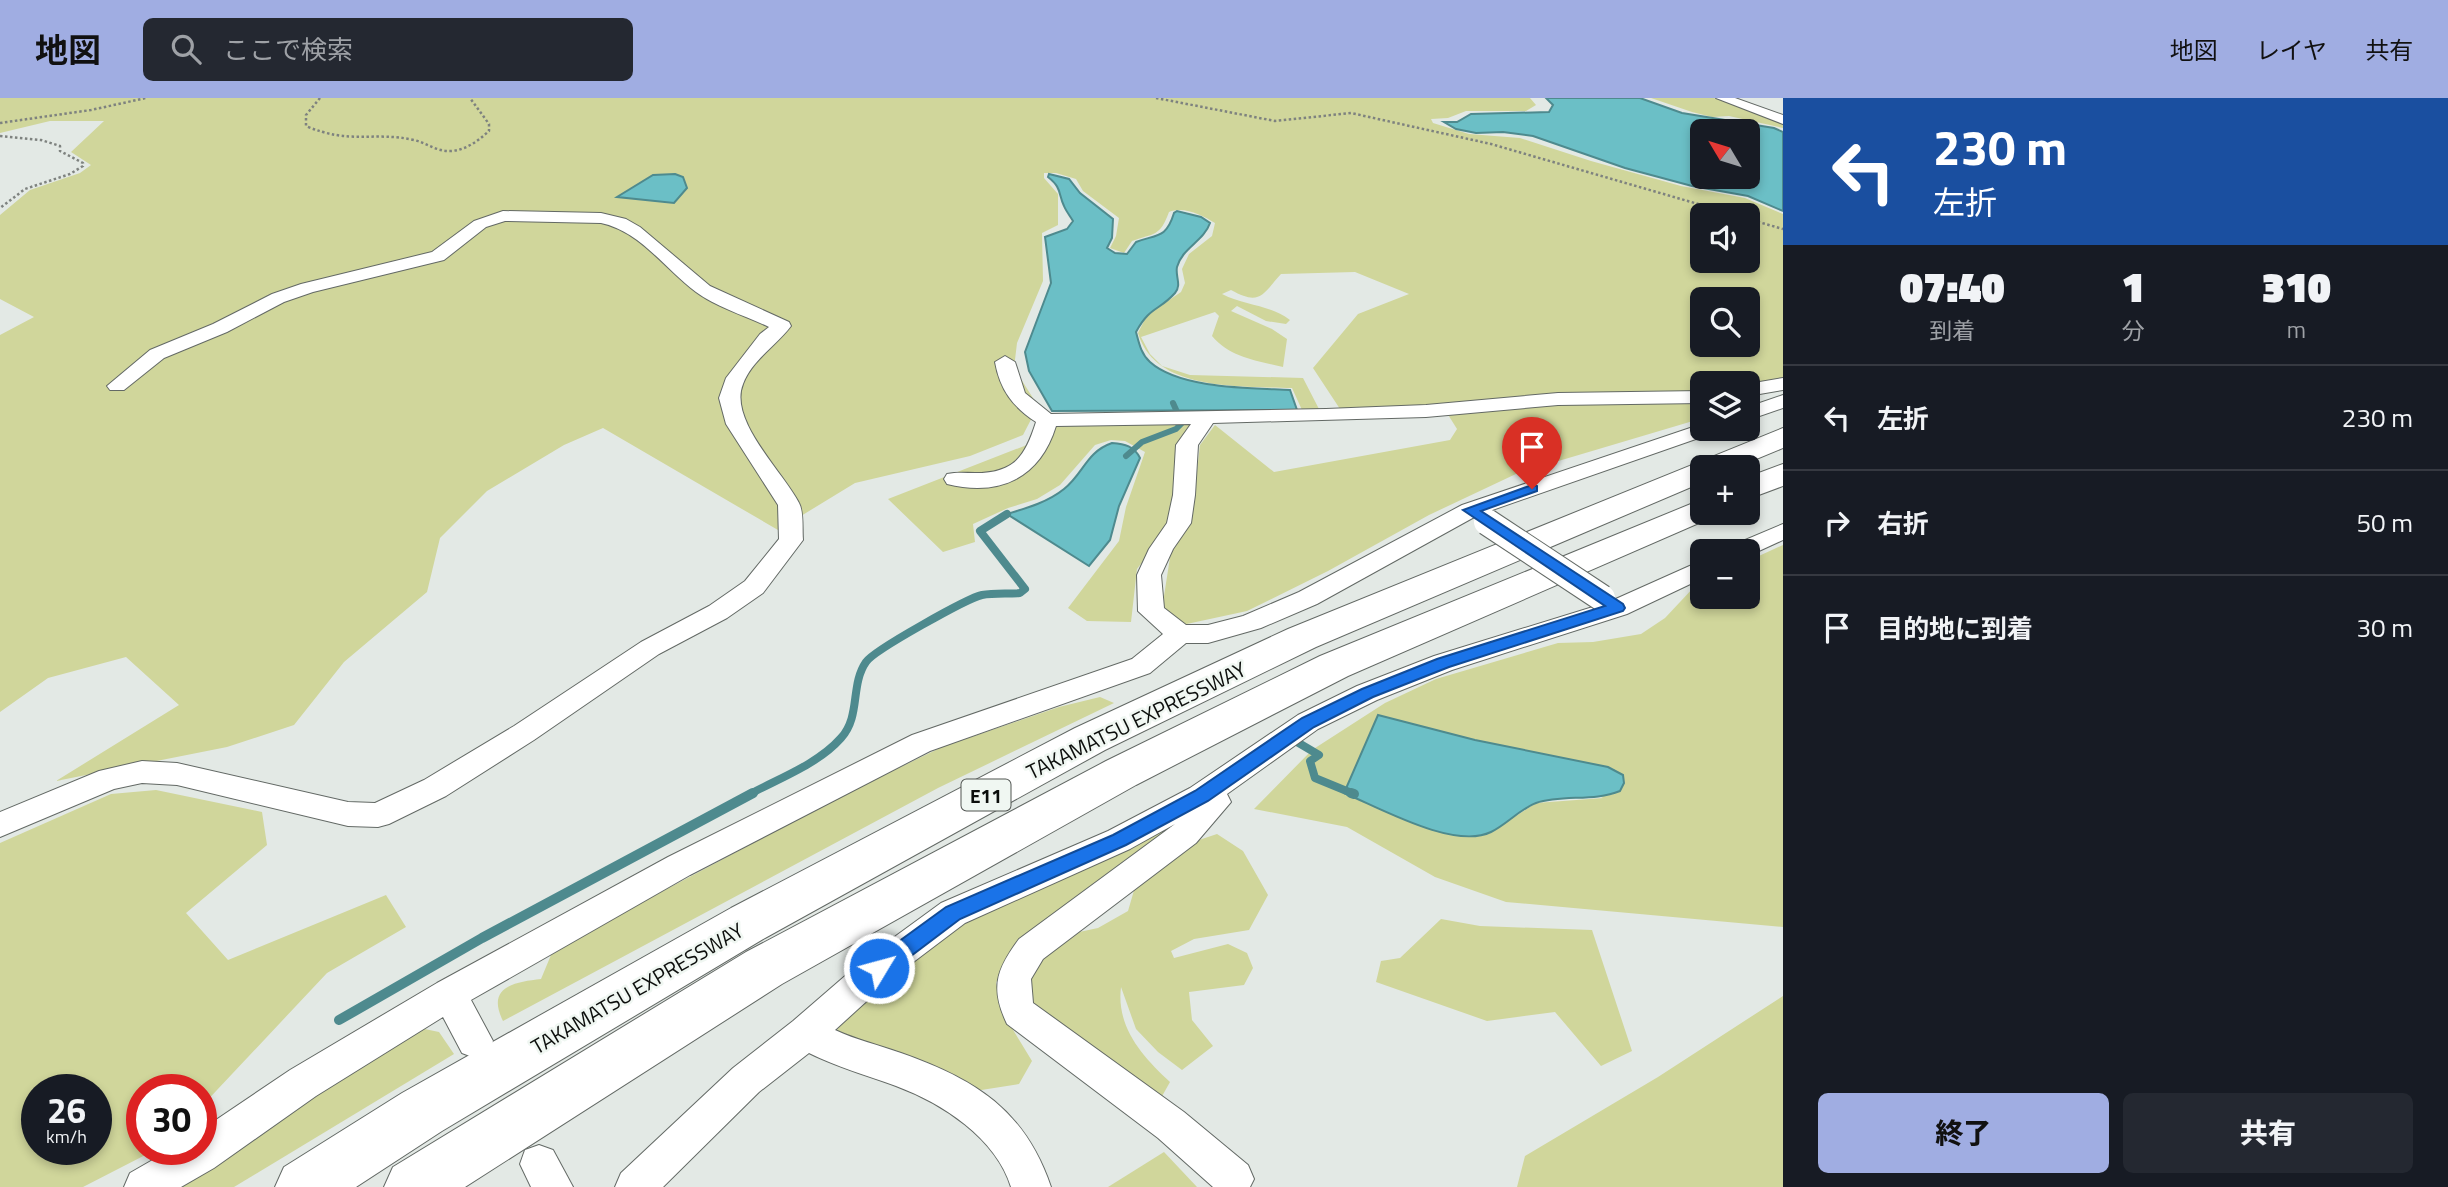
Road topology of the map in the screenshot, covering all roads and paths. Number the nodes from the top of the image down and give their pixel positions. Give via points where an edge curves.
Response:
1 (146, 98) edge
2 (320, 98) edge
3 (470, 98) edge
4 (1156, 98) edge
5 (1723, 98) edge
6 (1783, 120) edge
7 (0, 123) edge
8 (0, 136) edge
9 (1694, 203) edge
10 (0, 208) edge
11 (1760, 222) edge
12 (1783, 229) edge
13 (1004, 362) dead end
14 (1783, 384) edge
15 (117, 386) dead end
16 (1760, 388) edge
17 (1690, 397) edge
18 (1783, 401) edge
19 (1760, 410) edge
20 (1188, 418) junction
21 (1047, 420) junction
22 (1690, 435) edge
23 (1783, 437) edge
24 (1739, 455) edge
25 (1783, 474) edge
26 (1690, 475) edge
27 (955, 479) dead end
28 (1760, 484) edge
29 (1690, 515) edge
30 (1479, 516) junction
31 (1783, 531) edge
32 (1760, 541) edge
33 (1690, 573) edge
34 (1610, 603) junction
35 (1180, 634) junction
36 (1206, 793) junction
37 (0, 825) edge
38 (449, 994) junction
39 (806, 1033) junction
40 (475, 1041) dead end
41 (1234, 1179) dead end
42 (144, 1187) edge
43 (304, 1187) edge
44 (413, 1187) edge
45 (635, 1187) edge
46 (1031, 1187) edge

1 - 7 path
2 - 3 path via 306,115 306,126 319,132 352,141 411,139 451,151 470,146 489,131
4 - 9 path via 1275,121 1351,113 1491,145
5 - 6 street
8 - 10 path via 60,146 60,151 83,166 25,188
11 - 12 path
13 - 21 street via 1008,383 1023,405
14 - 16 street
15 - 37 street via 157,354 278,298 438,256 490,219 601,218 620,222 704,290 782,326 766,338 733,382 729,398 736,424 789,505 791,540 754,587 718,612 650,648 435,788 378,815 348,814 177,774 142,772 109,779
17 - 20 street via 1558,399 1426,411
18 - 19 street
20 - 21 street
20 - 35 street via 1179,523 1149,575 1151,611
21 - 27 street via 1041,445 1012,475 988,482
22 - 30 street
23 - 24 highway
25 - 28 highway
26 - 43 highway, TAKAMATSU EXPRESSWAY / E11 via 1302,638 1090,739 748,923 422,1112
29 - 44 highway, TAKAMATSU EXPRESSWAY / E11 via 1334,666 1121,773 764,968
30 - 34 street, bridge
30 - 35 street via 1252,622 1209,634
31 - 32 street
33 - 34 street
34 - 36 street via 1367,693 1308,722
35 - 38 street via 1141,666 922,743 679,866
36 - 39 street via 1119,840 953,913 879,968
36 - 41 street via 1216,802 1185,834 1031,949 1015,970 1012,994 1018,1013 1171,1125
38 - 40 street
38 - 42 street
39 - 45 street via 746,1080
39 - 46 street via 842,1052 909,1073 954,1095 1011,1140

